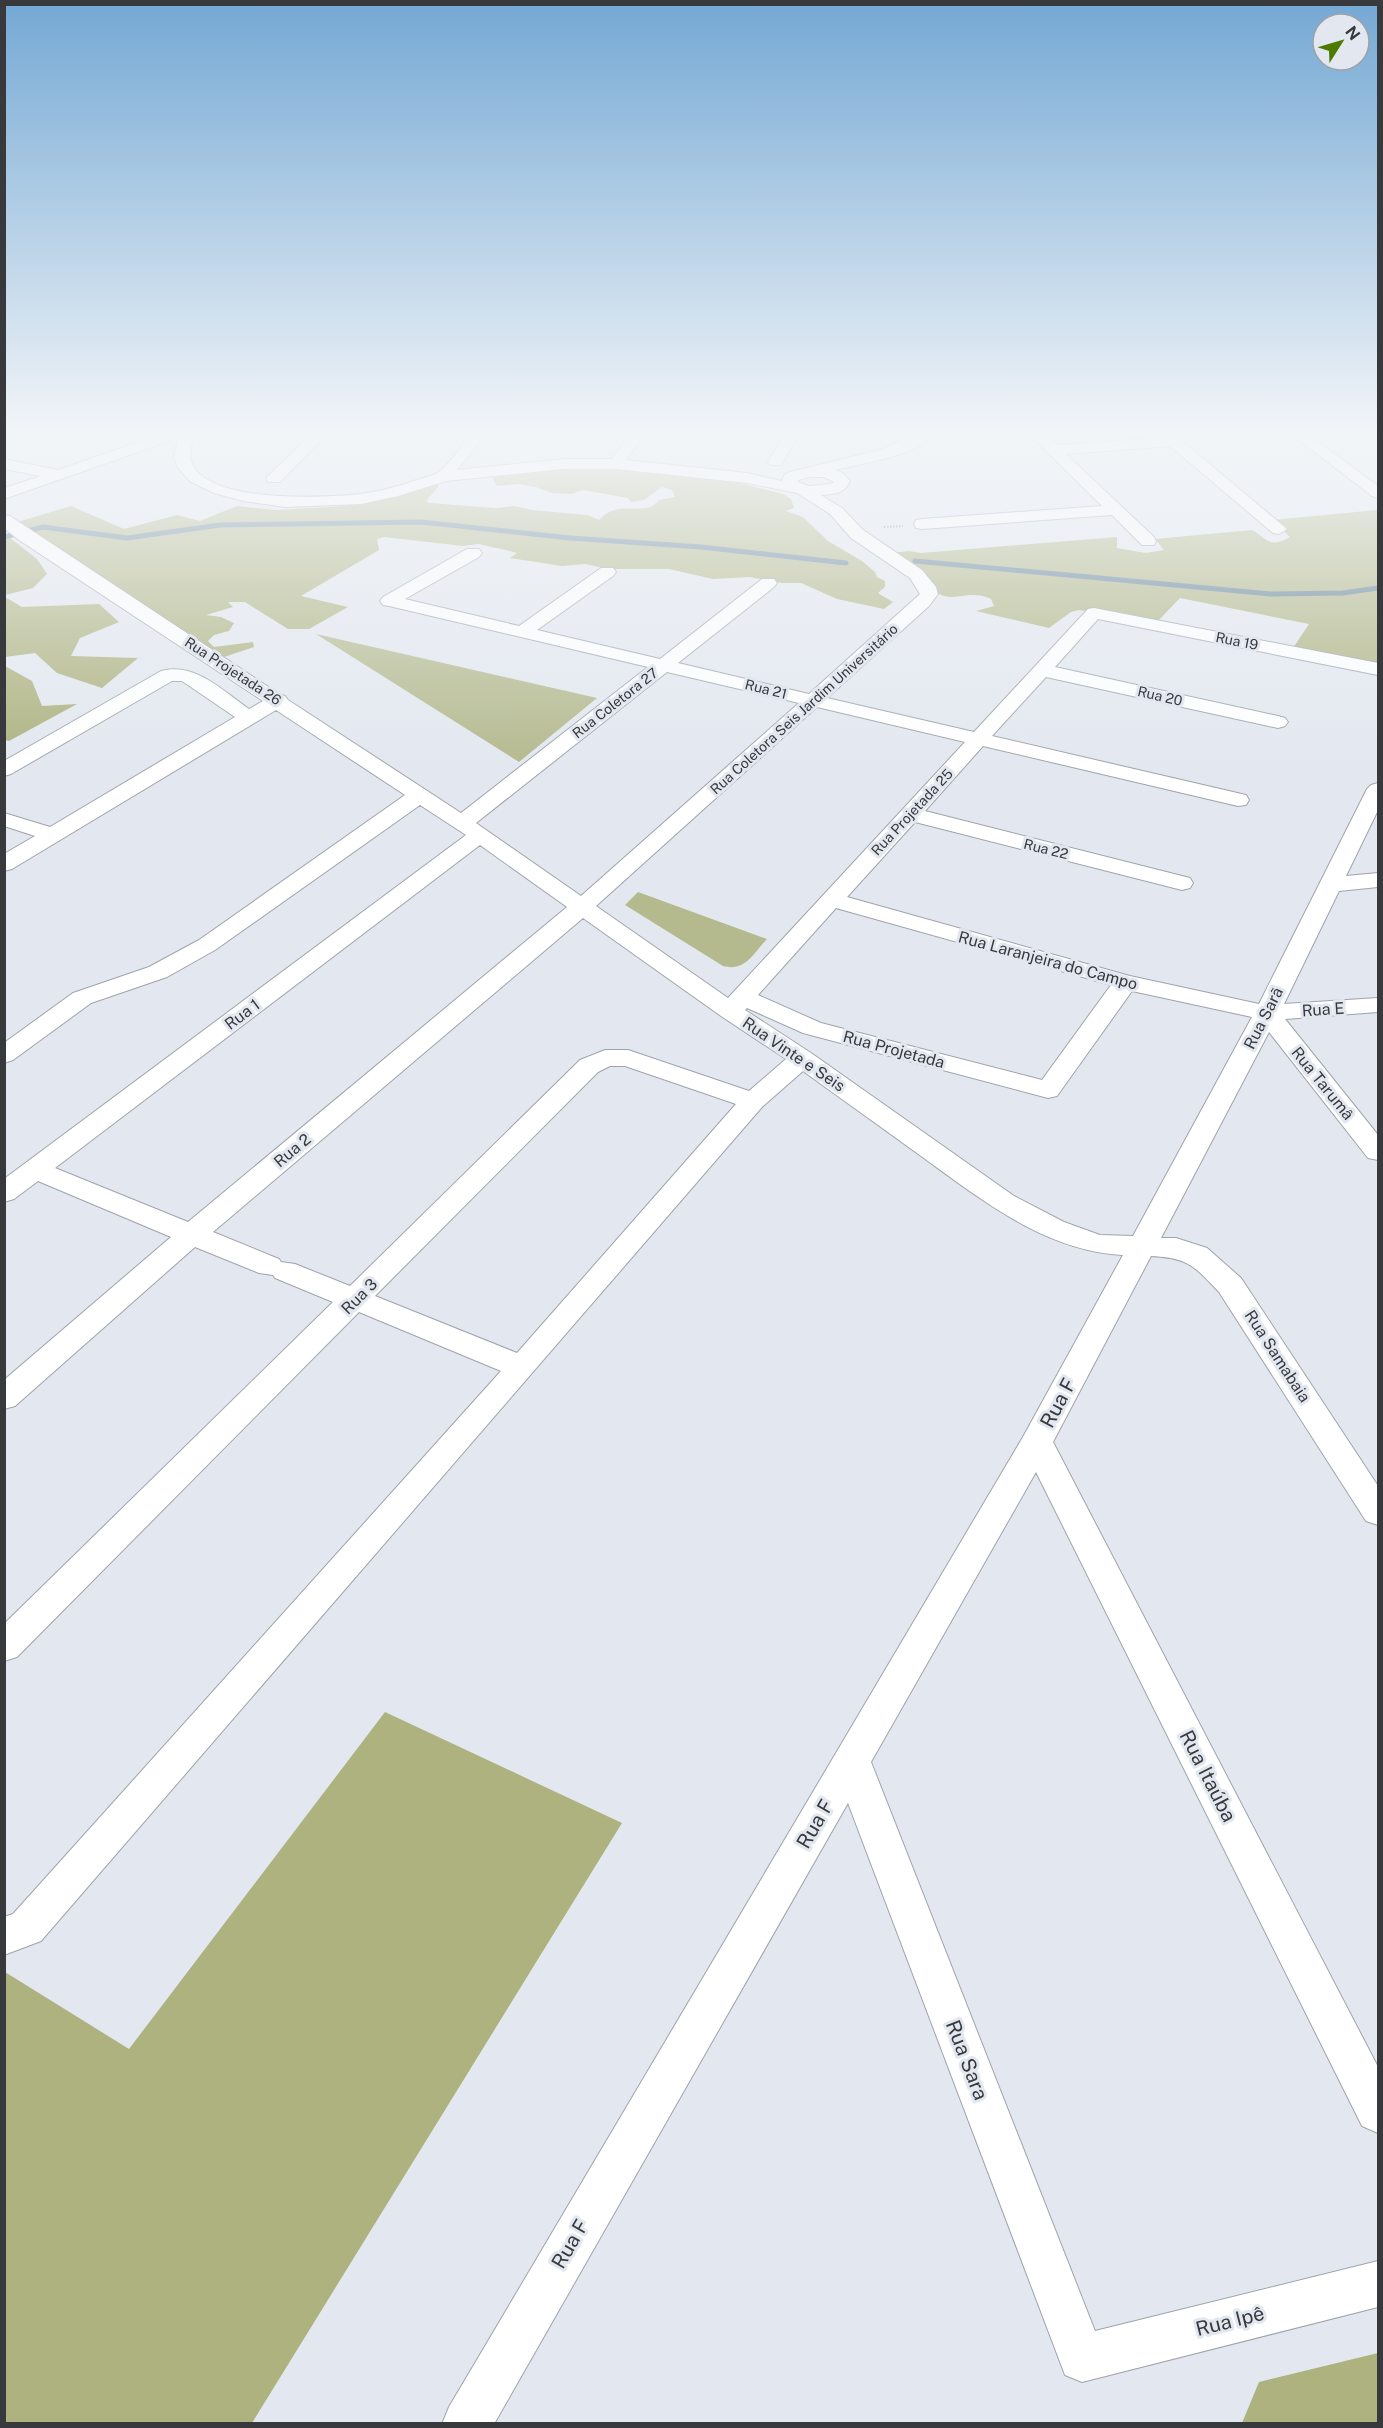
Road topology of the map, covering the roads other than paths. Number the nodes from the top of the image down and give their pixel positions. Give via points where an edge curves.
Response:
1 (39, 543) edge
2 (871, 543) edge
3 (473, 553) dead end
4 (607, 572) dead end
5 (768, 583) dead end
6 (1094, 613) joint
7 (521, 633) junction
8 (664, 664) junction
9 (1378, 669) edge
10 (1042, 670) junction
11 (278, 700) junction
12 (814, 701) junction
13 (250, 718) junction
14 (1278, 722) dead end
15 (980, 738) junction
16 (4, 770) edge
17 (1378, 789) edge
18 (418, 796) junction
19 (1238, 800) dead end
20 (910, 814) junction
21 (4, 819) edge
22 (470, 829) junction
23 (52, 835) junction
24 (4, 864) edge
25 (1378, 880) edge
26 (1182, 884) dead end
27 (1330, 885) junction
28 (832, 900) junction
29 (583, 906) junction
30 (1126, 982) junction
31 (736, 1004) junction
32 (1378, 1005) edge
33 (1267, 1013) junction
34 (4, 1055) edge
35 (802, 1058) junction
36 (753, 1101) junction
37 (1378, 1152) edge
38 (35, 1170) junction
39 (4, 1193) edge
40 (191, 1234) junction
41 (1143, 1245) junction
42 (355, 1299) junction
43 (522, 1367) junction
44 (4, 1398) edge
45 (1037, 1442) junction
46 (1378, 1512) edge
47 (4, 1647) edge
48 (852, 1761) junction
49 (7, 1936) edge
50 (1378, 2110) edge
51 (1378, 2284) edge
52 (1082, 2358) joint
53 (473, 2412) edge

1 - 11 street, Rua Projetada 26
2 - 12 street, Rua Coletora Seis Jardim Universitário via 916,574 929,594
3 - 7 street, Rua 21 via 389,602
4 - 7 street
5 - 8 street, Rua Coletora 27
6 - 9 street, Rua 19
6 - 10 street, Rua Projetada 25
7 - 8 street, Rua 21
8 - 12 street, Rua 21
8 - 22 street, Rua Coletora 27
10 - 14 street, Rua 20
10 - 15 street, Rua Projetada 25
11 - 13 street
11 - 18 street, Rua Projetada 26
12 - 15 street, Rua 21
12 - 29 street, Rua Coletora Seis Jardim Universitário
13 - 16 street via 186,675 168,675
13 - 23 street
15 - 19 street, Rua 21
15 - 20 street, Rua Projetada 25
17 - 27 street, Rua Sarã
18 - 22 street, Rua Projetada 26
18 - 34 street via 207,945 158,972 82,998
20 - 26 street, Rua 22
20 - 28 street, Rua Projetada 25
21 - 23 street
22 - 29 street, Rua Vinte e Seis
22 - 38 street, Rua 1
23 - 24 street
25 - 27 street
27 - 33 street, Rua Sarã
28 - 30 street, Rua Laranjeira do Campo
28 - 31 street, Rua Projetada 25
29 - 31 street, Rua Vinte e Seis via 594,917
29 - 40 street, Rua 2
30 - 31 street, Rua Projetada via 1048,1090
30 - 33 street, Rua Laranjeira do Campo
31 - 35 street, Rua Vinte e Seis
32 - 33 street, Rua E
33 - 37 street, Rua Tarumâ
33 - 41 street, Rua Sarã
35 - 36 street
35 - 41 street, Rua Vinte e Seis via 1031,1218 1097,1244
36 - 42 street, Rua 3 via 627,1058 595,1061
36 - 43 street
38 - 39 street, Rua 1
38 - 40 street
40 - 42 street
40 - 44 street, Rua 2
41 - 45 street, Rua F
41 - 46 street, Rua Samabaia via 1176,1248 1197,1255 1230,1285
42 - 43 street
42 - 47 street, Rua 3
43 - 49 street via 27,1928
45 - 48 street, Rua F
45 - 50 street, Rua Itaúba
48 - 52 street, Rua Sara
48 - 53 street, Rua F
51 - 52 street, Rua Ipê

